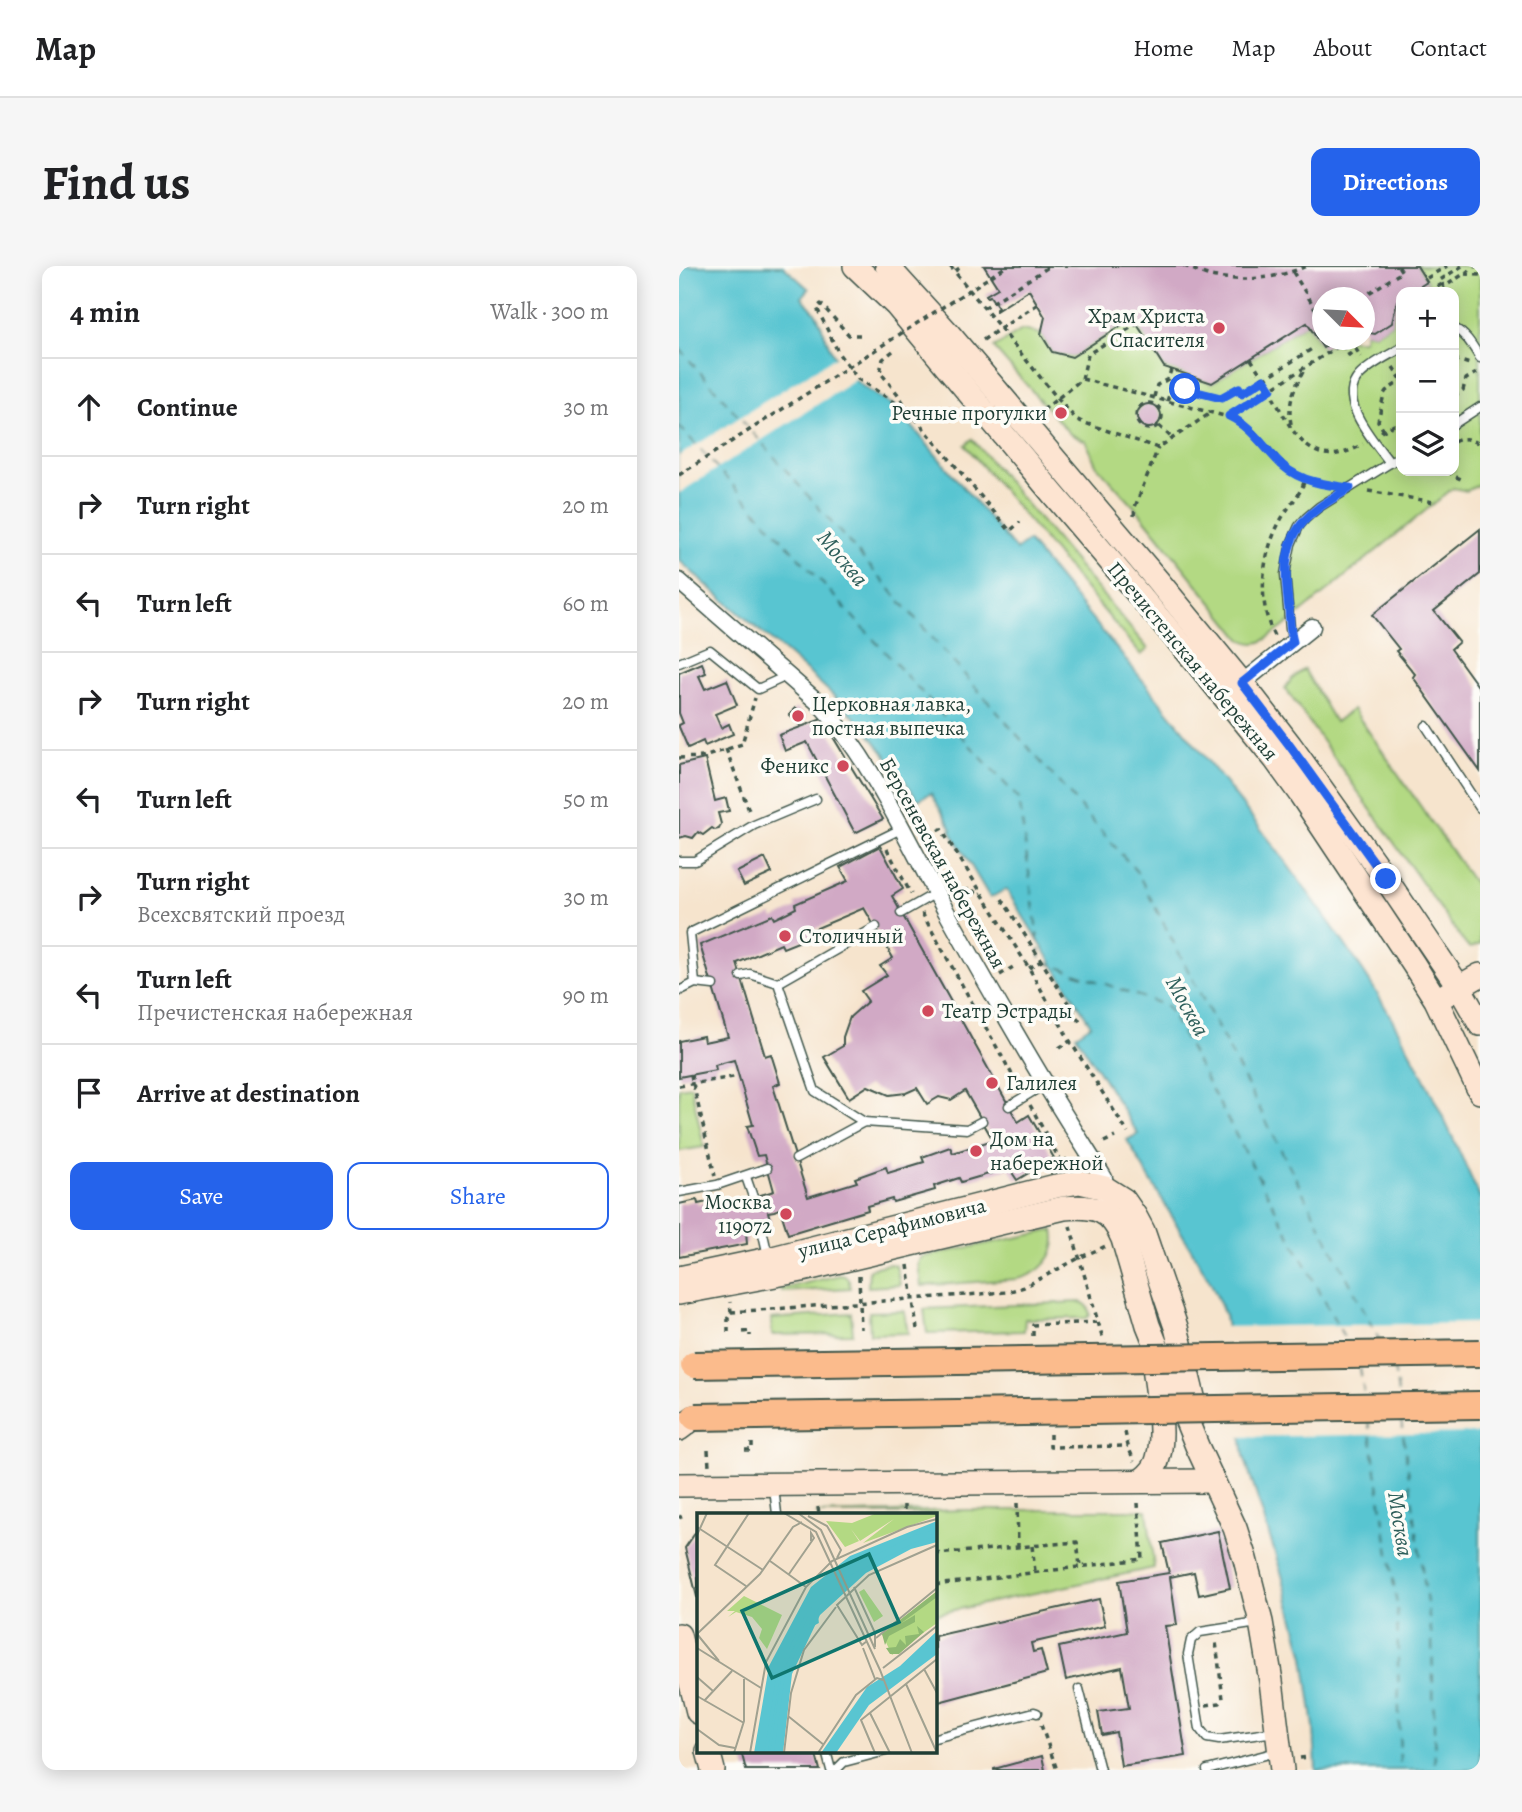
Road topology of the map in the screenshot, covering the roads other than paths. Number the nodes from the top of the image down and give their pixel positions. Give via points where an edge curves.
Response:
1 (855, 266) edge
2 (887, 266) edge
3 (1459, 330) edge
4 (1398, 350) edge
5 (1480, 358) edge
6 (1480, 407) edge
7 (1459, 421) edge
8 (1396, 459) edge
9 (1390, 463) junction
10 (679, 581) edge
11 (1312, 627) dead end
12 (1293, 642) junction
13 (679, 663) edge
14 (785, 674) junction
15 (1242, 683) junction
16 (1426, 726) dead end
17 (1480, 789) edge
18 (1471, 795) junction
19 (816, 799) dead end
20 (1480, 808) edge
21 (903, 828) junction
22 (679, 861) edge
23 (936, 893) junction
24 (901, 913) dead end
25 (876, 927) dead end
26 (1480, 975) edge
27 (741, 976) dead end
28 (695, 983) junction
29 (778, 983) junction
30 (713, 985) dead end
31 (1459, 987) junction
32 (679, 991) edge
33 (1436, 1000) junction
34 (1480, 1024) edge
35 (1045, 1084) junction
36 (1480, 1092) edge
37 (1009, 1106) dead end
38 (982, 1121) dead end
39 (864, 1122) junction
40 (796, 1159) dead end
41 (768, 1168) dead end
42 (746, 1177) junction
43 (679, 1192) edge
44 (753, 1197) dead end
45 (1103, 1199) junction
46 (761, 1225) dead end
47 (929, 1230) junction
48 (769, 1259) junction
49 (680, 1290) edge
50 (1147, 1325) junction
51 (1480, 1353) edge
52 (690, 1363) dead end
53 (1480, 1405) edge
54 (687, 1423) edge
55 (1142, 1480) junction
56 (690, 1481) edge
57 (1213, 1481) junction
58 (774, 1485) junction
59 (777, 1513) edge
60 (1261, 1622) junction
61 (679, 1635) edge
62 (1079, 1689) dead end
63 (697, 1702) edge
64 (1037, 1713) road end
65 (936, 1738) edge
66 (1280, 1751) edge
67 (708, 1752) edge
68 (826, 1752) edge
69 (882, 1752) edge
70 (713, 1770) edge
71 (834, 1770) edge
72 (1100, 1770) edge
73 (1207, 1770) edge

1 - 33 main road, Пречистенская набережная via 895,304 1275,759
2 - 15 main road, Пречистенская набережная
3 - 5 lane
4 - 9 lane via 1359,375 1351,398
6 - 7 lane
8 - 9 lane
9 - 12 lane via 1299,526 1285,574
10 - 14 street, Берсеневская набережная
11 - 12 street
12 - 15 street
13 - 14 lane via 710,650 758,689
14 - 21 street, Берсеневская набережная via 835,721
15 - 31 main road, Пречистенская набережная
16 - 18 lane
17 - 18 lane
18 - 20 lane
19 - 22 lane via 754,825 695,862
21 - 23 street, Берсеневская набережная
21 - 28 lane via 690,933
23 - 24 lane
23 - 35 street, Берсеневская набережная
25 - 29 lane
26 - 31 main road
27 - 29 lane via 750,974
28 - 30 lane
28 - 32 lane
29 - 39 lane via 815,1091
31 - 33 main road
31 - 34 main road, Пречистенская набережная
33 - 36 main road, Пречистенская набережная
35 - 37 lane
35 - 45 street, Берсеневская набережная via 1104,1178
38 - 39 lane via 967,1129
39 - 40 lane
41 - 42 lane
42 - 43 lane
42 - 44 lane
45 - 47 main road, улица Серафимовича via 1080,1207
45 - 50 main road via 1118,1227
45 - 57 main road via 1124,1200 1143,1231 1175,1327
46 - 48 lane
47 - 48 main road, улица Серафимовича
47 - 49 main road, улица Серафимовича via 802,1270
48 - 49 main road, улица Серафимовича
50 - 55 main road via 1161,1445 1156,1465
50 - 57 main road
51 - 52 main road, bridge
53 - 54 main road, bridge
55 - 57 main road
55 - 58 main road
56 - 58 main road
57 - 60 main road via 1235,1528
58 - 59 lane
60 - 66 main road
60 - 66 lane via 1200,1632 1188,1654 1203,1734 1212,1740
61 - 63 main road
62 - 72 lane
64 - 65 lane
66 - 73 lane
67 - 70 main road
68 - 71 lane
69 - 71 lane via 844,1762

